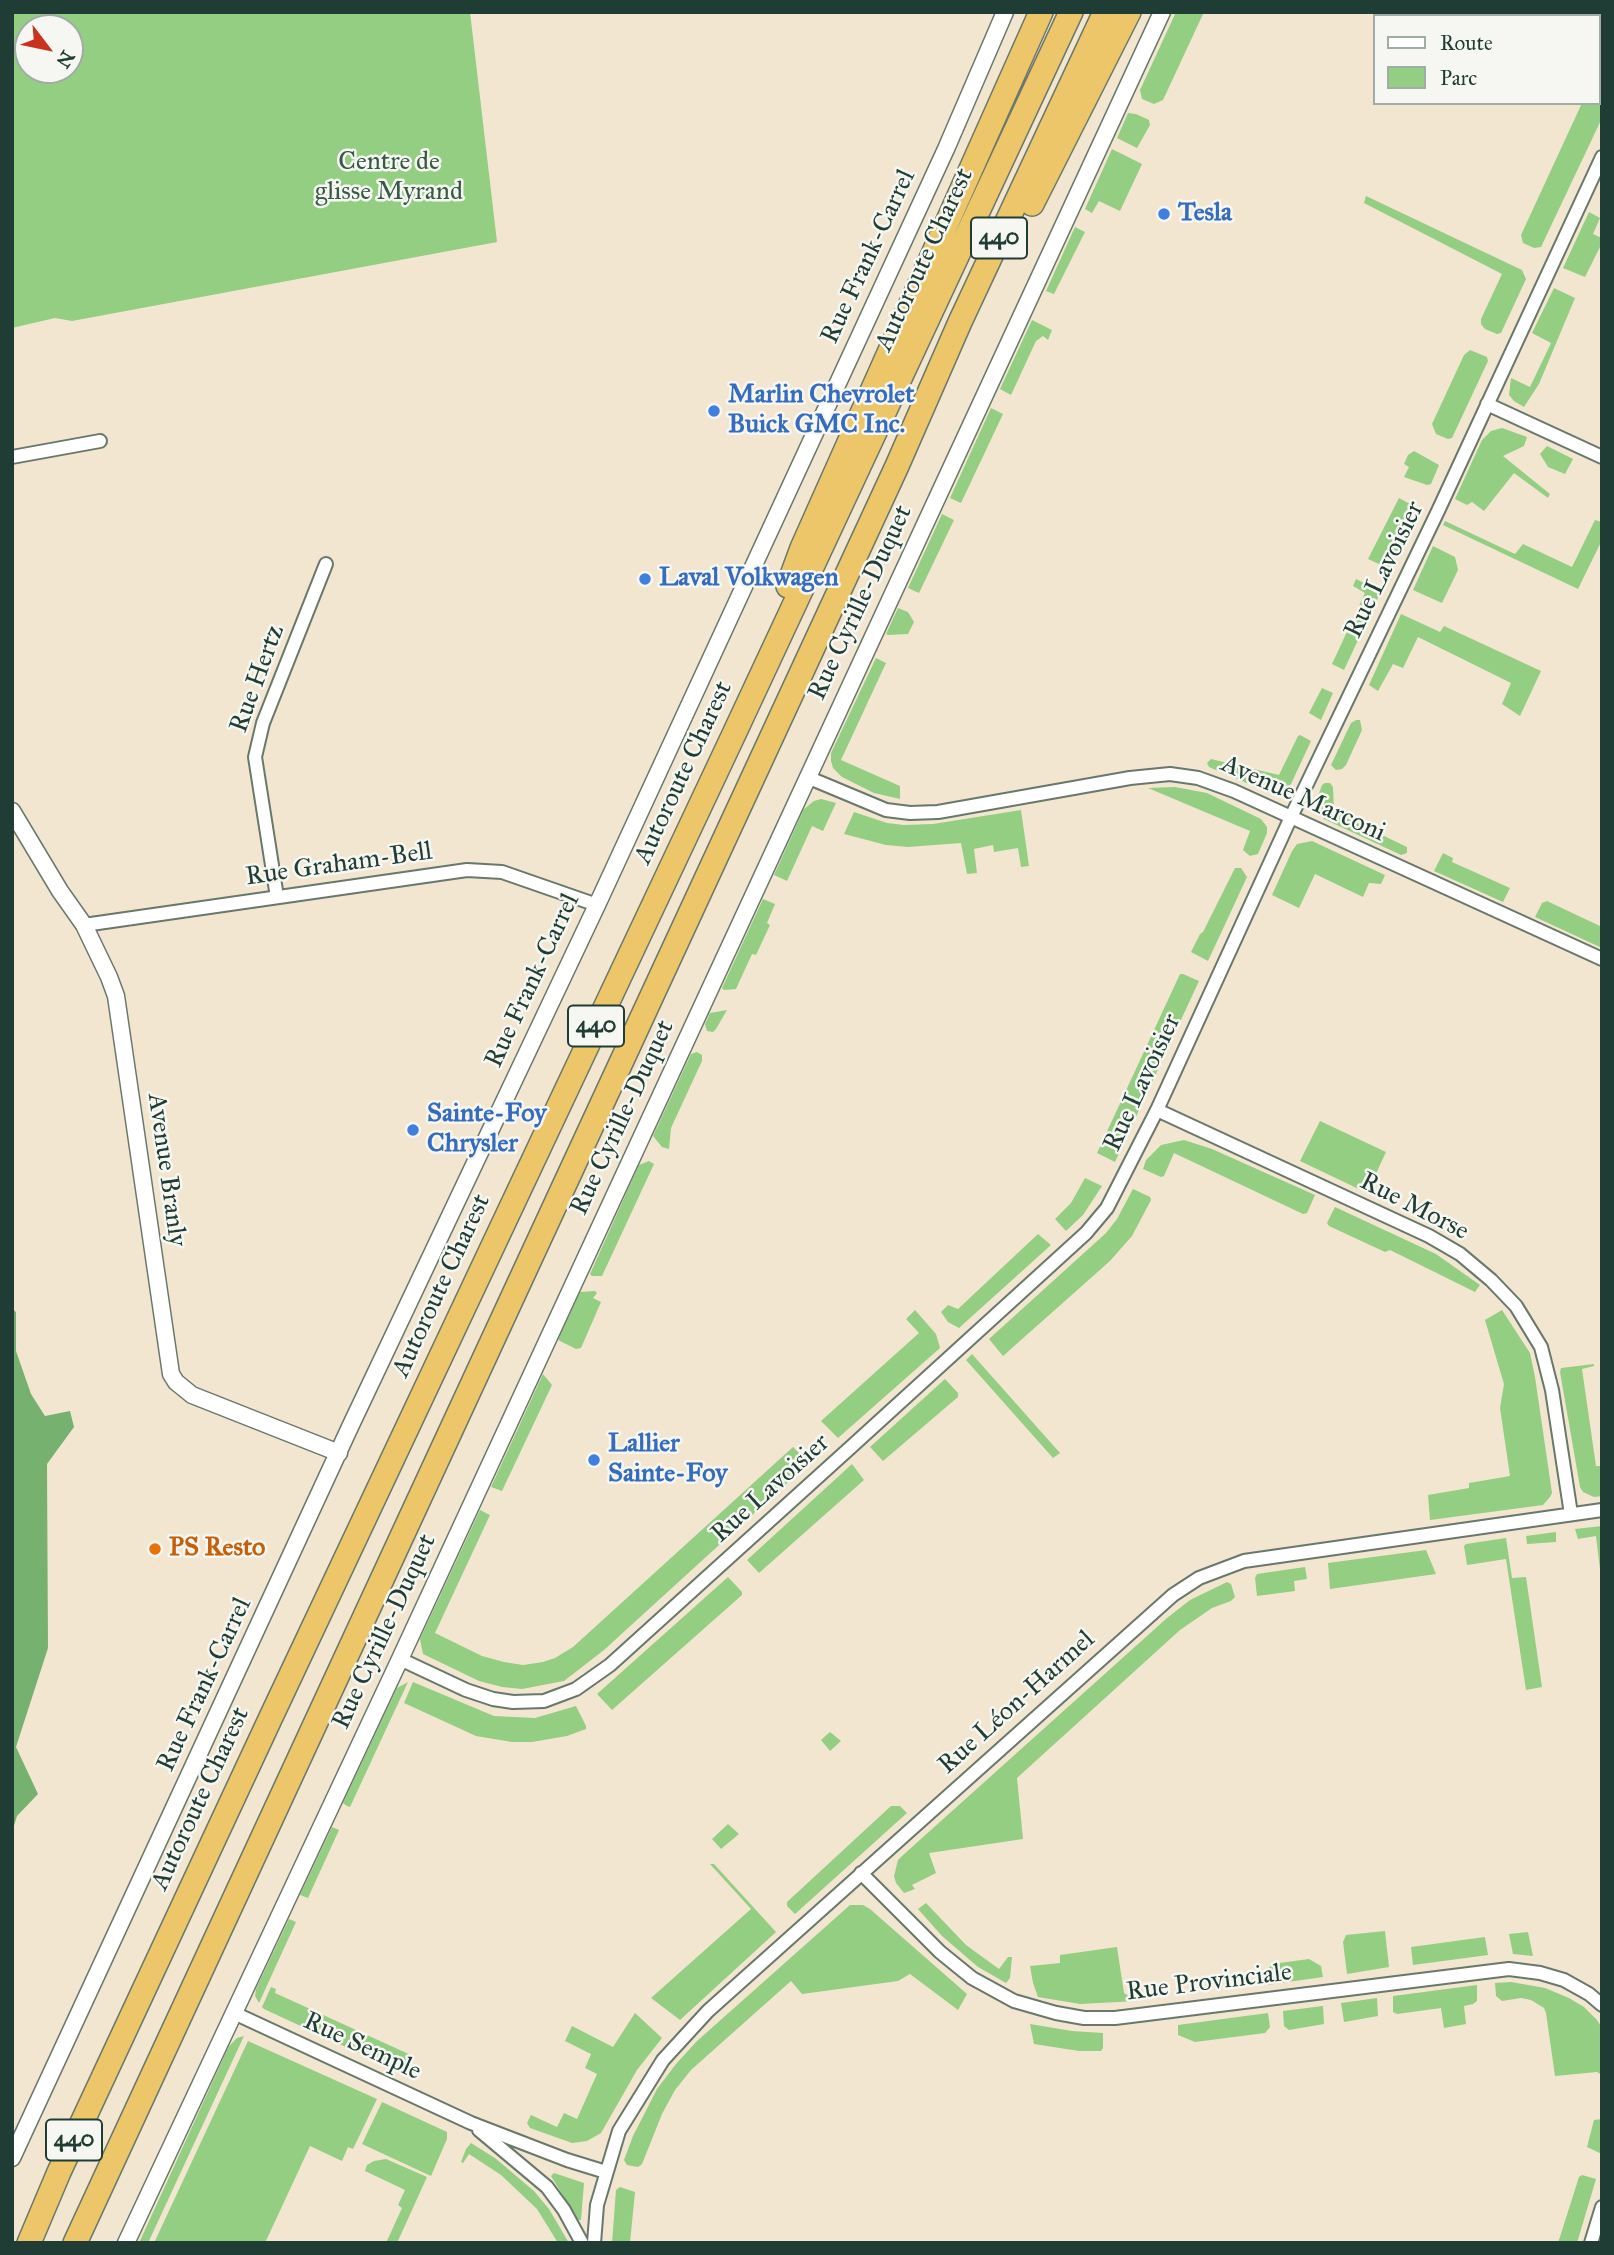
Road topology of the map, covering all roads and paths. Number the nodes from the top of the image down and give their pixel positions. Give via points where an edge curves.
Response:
1 (1005, 12) edge
2 (1041, 12) edge
3 (1071, 12) edge
4 (1105, 12) edge
5 (1129, 12) edge
6 (1162, 12) edge
7 (1602, 157) edge
8 (1486, 404) junction
9 (100, 441) dead end
10 (12, 457) edge
11 (1602, 457) edge
12 (898, 466) junction
13 (326, 564) dead end
14 (734, 734) junction
15 (807, 777) junction
16 (12, 811) edge
17 (1290, 817) junction
18 (276, 897) junction
19 (597, 905) junction
20 (84, 925) junction
21 (1602, 959) edge
22 (1157, 1111) junction
23 (339, 1453) junction
24 (1602, 1510) edge
25 (1571, 1514) junction
26 (400, 1659) junction
27 (861, 1873) junction
28 (1602, 2005) edge
29 (234, 2013) junction
30 (471, 2123) junction
31 (12, 2158) edge
32 (606, 2172) junction
33 (1602, 2207) edge
34 (29, 2243) edge
35 (75, 2243) edge
36 (126, 2243) edge
37 (582, 2243) edge
38 (594, 2243) edge
39 (1591, 2243) edge

1 - 19 street, Rue Frank-Carrel
2 - 14 highway via 802,548
3 - 14 highway, Autoroute Charest / 440
4 - 12 highway, 440
5 - 12 highway
6 - 15 street, Rue Cyrille-Duquet
7 - 8 street, Rue Lavoisier
8 - 11 street
8 - 17 street, Rue Lavoisier
9 - 10 street
12 - 35 highway, 440
13 - 18 street, Rue Hertz via 263,723 256,757
14 - 34 highway, Autoroute Charest / 440 via 81,2123
15 - 17 street, Avenue Marconi via 886,810 910,813 1170,774 1198,778
15 - 26 street, Rue Cyrille-Duquet
16 - 20 street, Avenue Branly
17 - 21 street, Avenue Marconi
17 - 22 street, Rue Lavoisier
18 - 19 street, Rue Graham-Bell via 467,870 502,872
18 - 20 street, Rue Graham-Bell
19 - 23 street, Rue Frank-Carrel
20 - 23 street, Avenue Branly via 109,977 121,1017 171,1374 192,1395
22 - 25 street, Rue Morse via 1429,1236 1491,1280 1516,1306 1541,1347
22 - 26 street, Rue Lavoisier via 1107,1209 1086,1233 610,1665 576,1689 544,1701 513,1702 466,1690
23 - 31 street, Rue Frank-Carrel
24 - 25 street, Rue Léon-Harmel
25 - 27 street, Rue Léon-Harmel via 1244,1561 1199,1578 1172,1595
26 - 29 street, Rue Cyrille-Duquet
27 - 28 street, Rue Provinciale via 972,1978 1014,2001 1070,2015 1115,2018 1509,1969 1564,1980
27 - 32 street, Rue Léon-Harmel via 708,2011 663,2060 620,2131
29 - 30 street, Rue Semple
29 - 36 street, Rue Cyrille-Duquet
30 - 32 street, Rue Semple
30 - 37 street, Rue Semple via 547,2187
32 - 38 street
33 - 39 street

